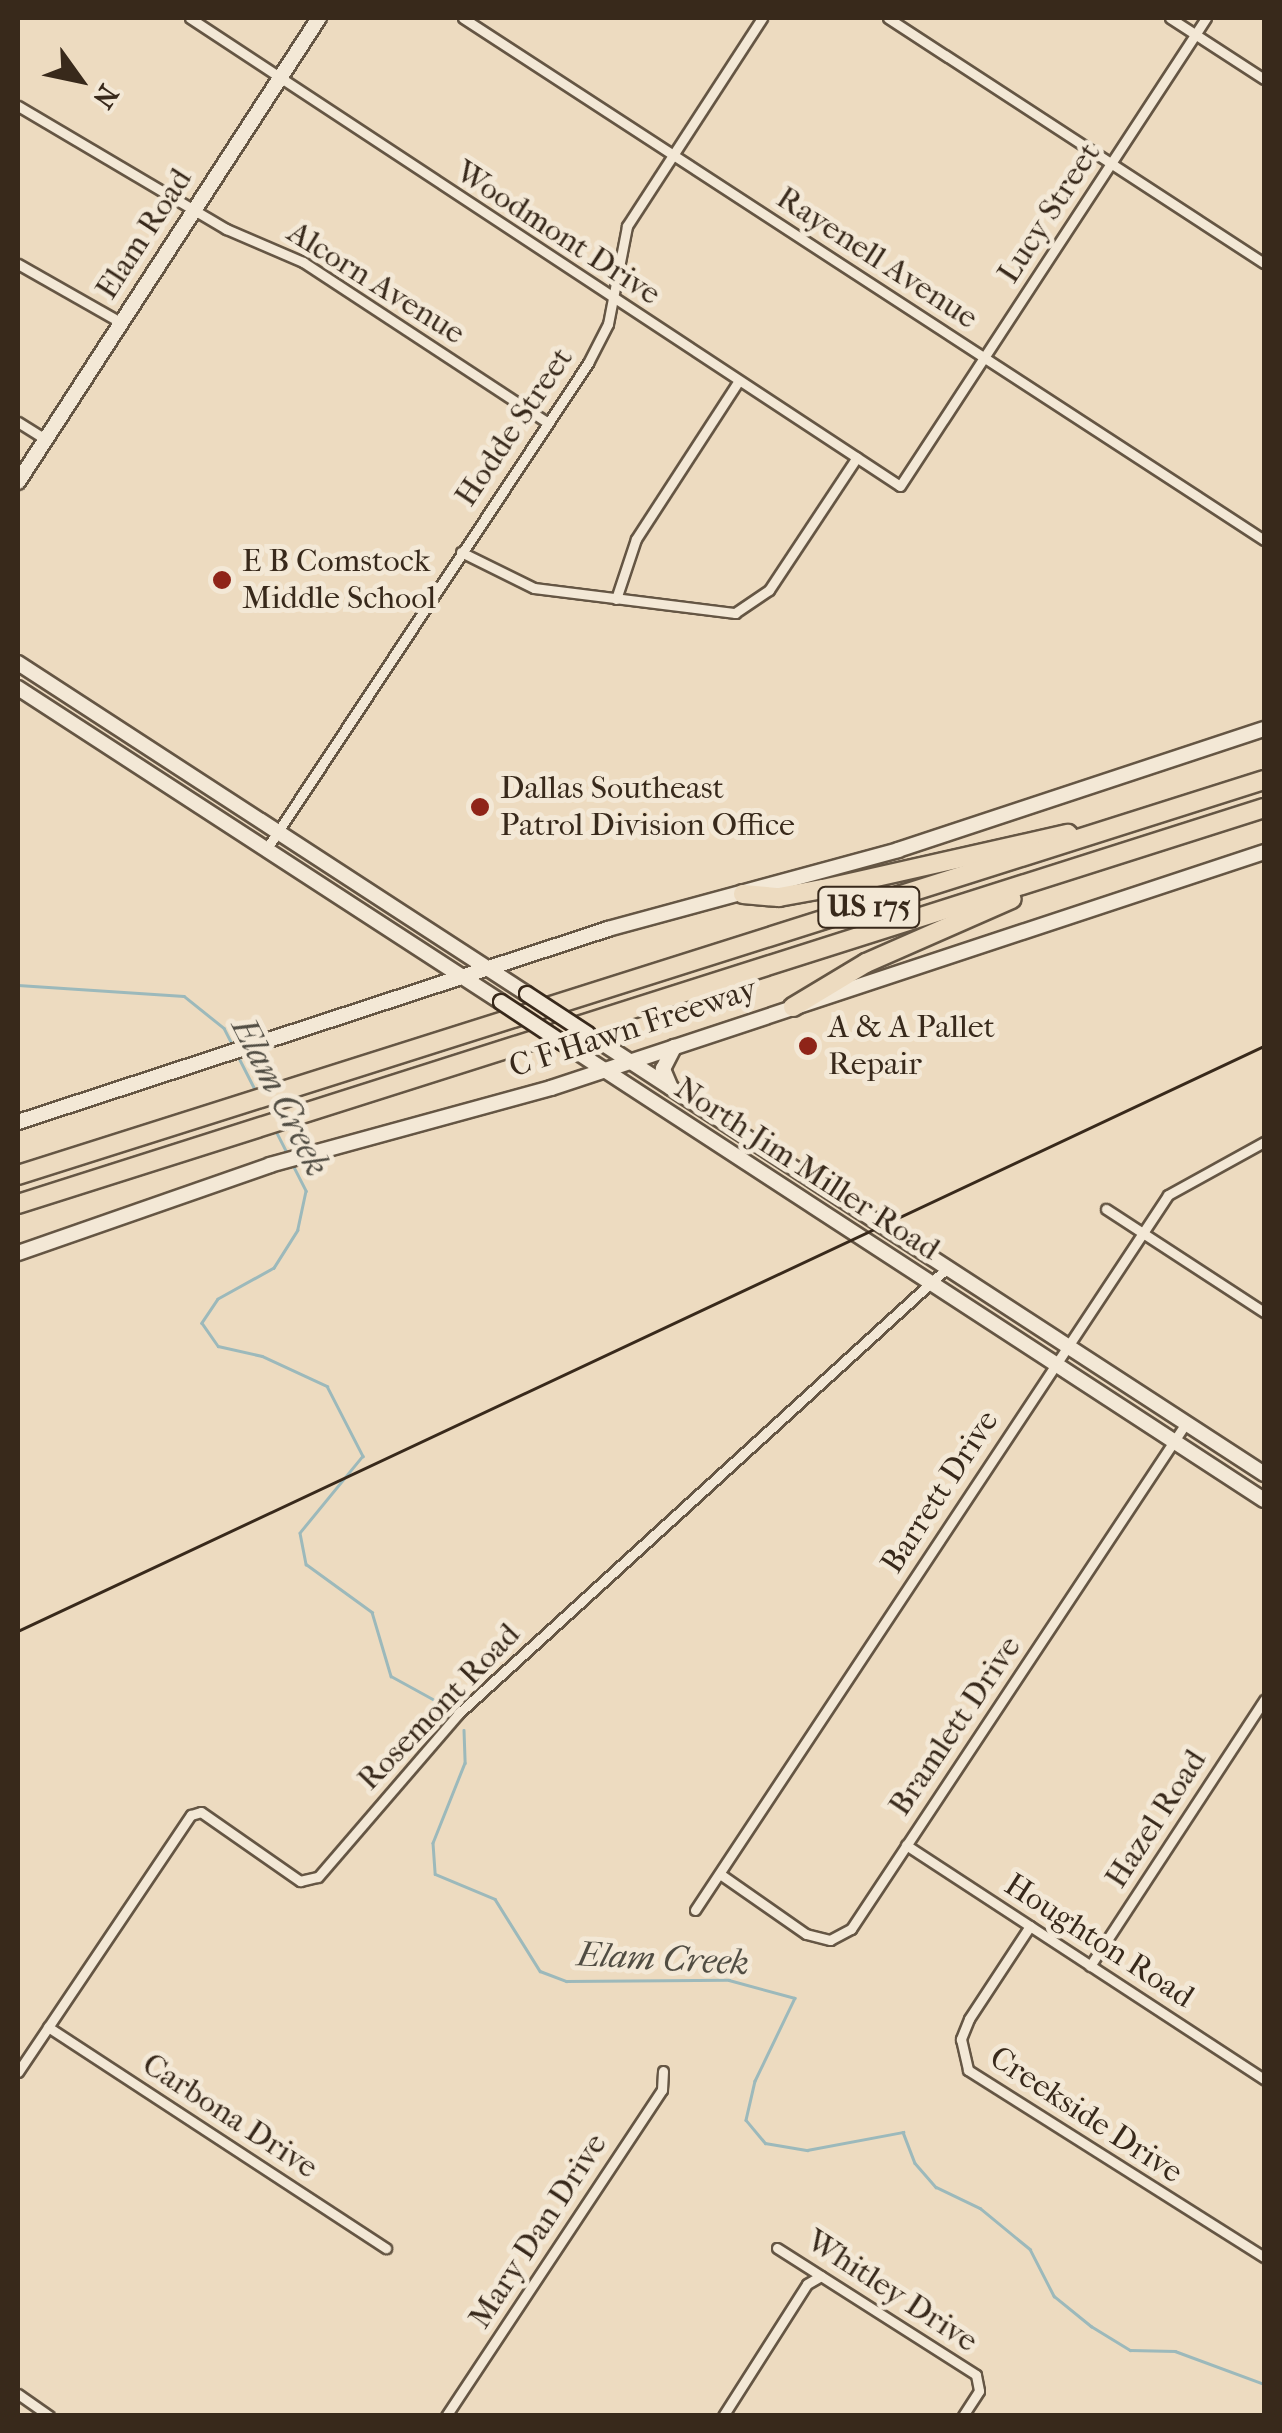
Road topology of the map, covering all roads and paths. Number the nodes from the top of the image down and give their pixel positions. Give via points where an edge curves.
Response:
1 (190, 18) edge
2 (319, 18) edge
3 (463, 18) edge
4 (762, 18) edge
5 (888, 18) edge
6 (1170, 18) edge
7 (1206, 18) edge
8 (1195, 34) junction
9 (280, 78) junction
10 (1264, 79) edge
11 (18, 106) edge
12 (673, 155) junction
13 (1111, 164) junction
14 (194, 208) junction
15 (1264, 263) edge
16 (18, 264) edge
17 (613, 299) junction
18 (120, 322) junction
19 (984, 357) junction
20 (738, 382) junction
21 (18, 422) edge
22 (547, 422) junction
23 (44, 438) junction
24 (857, 458) junction
25 (18, 482) edge
26 (900, 486) joint
27 (1264, 540) edge
28 (462, 552) junction
29 (616, 599) junction
30 (18, 663) edge
31 (18, 688) edge
32 (89, 710) junction
33 (78, 726) junction
34 (1264, 729) edge
35 (161, 757) junction
36 (150, 774) junction
37 (1264, 780) edge
38 (1264, 808) edge
39 (278, 832) junction
40 (1098, 834) junction
41 (268, 848) junction
42 (1264, 852) edge
43 (1046, 880) junction
44 (353, 881) junction
45 (742, 894) junction
46 (342, 897) junction
47 (418, 922) junction
48 (408, 941) junction
49 (489, 970) junction
50 (462, 976) junction
51 (794, 1007) junction
52 (674, 1047) junction
53 (629, 1061) junction
54 (605, 1070) junction
55 (682, 1099) junction
56 (18, 1122) edge
57 (1264, 1142) edge
58 (63, 1160) junction
59 (18, 1165) edge
60 (18, 1175) edge
61 (18, 1204) edge
62 (1106, 1209) dead end
63 (1142, 1234) junction
64 (18, 1253) edge
65 (946, 1269) junction
66 (932, 1282) junction
67 (1264, 1312) edge
68 (1066, 1344) junction
69 (1056, 1362) junction
70 (1186, 1423) junction
71 (1175, 1440) junction
72 (1264, 1474) edge
73 (1262, 1493) edge
74 (1264, 1700) edge
75 (906, 1846) junction
76 (720, 1874) junction
77 (695, 1910) dead end
78 (1030, 1926) junction
79 (1090, 1966) junction
80 (48, 2027) junction
81 (663, 2071) dead end
82 (18, 2072) edge
83 (1264, 2079) edge
84 (386, 2248) dead end
85 (777, 2248) dead end
86 (1264, 2257) edge
87 (821, 2276) junction
88 (18, 2394) edge
89 (49, 2416) edge
90 (446, 2416) edge
91 (723, 2416) edge
92 (963, 2416) edge

1 - 9 street, Woodmont Drive
2 - 9 main road, Elam Road
3 - 12 street, Rayenell Avenue
4 - 12 street, Hodde Street
5 - 13 street
6 - 8 street
7 - 8 street, Lucy Street
8 - 10 street
8 - 13 street, Lucy Street
9 - 14 main road, Elam Road
9 - 17 street, Woodmont Drive
11 - 14 street, Alcorn Avenue
12 - 17 street, Hodde Street via 618,247
12 - 19 street, Rayenell Avenue
13 - 15 street
13 - 19 street, Lucy Street
14 - 18 main road, Elam Road
14 - 22 street, Alcorn Avenue via 303,262
16 - 18 street
17 - 20 street, Woodmont Drive
17 - 22 street, Hodde Street via 596,348
18 - 23 main road, Elam Road
19 - 26 street, Lucy Street
19 - 27 street, Rayenell Avenue
20 - 24 street, Woodmont Drive
20 - 29 street via 630,550
21 - 23 street
22 - 28 street, Hodde Street
23 - 25 main road, Elam Road
24 - 26 street, Woodmont Drive
24 - 29 street via 758,603 723,612
28 - 29 street via 510,581
28 - 39 street, Hodde Street
30 - 32 main road, North Jim Miller Road
31 - 33 main road, North Jim Miller Road
32 - 33 main road
32 - 35 main road, North Jim Miller Road
33 - 36 main road, North Jim Miller Road
34 - 45 main road via 898,850
35 - 36 main road
35 - 39 main road, North Jim Miller Road
36 - 41 main road, North Jim Miller Road
37 - 40 highway, C F Hawn Freeway / US 175
38 - 43 highway, C F Hawn Freeway / US 175
39 - 41 street, Hodde Street
39 - 44 main road, North Jim Miller Road
40 - 45 highway via 1065,834 794,894
40 - 58 highway, C F Hawn Freeway / US 175
41 - 46 main road, North Jim Miller Road
42 - 51 main road, C F Hawn Freeway
43 - 51 highway via 989,912 866,963
43 - 61 highway, C F Hawn Freeway / US 175
44 - 46 main road
44 - 47 main road, North Jim Miller Road
45 - 49 main road via 692,903
46 - 48 main road, North Jim Miller Road
47 - 48 main road
47 - 49 main road, North Jim Miller Road
48 - 50 main road, North Jim Miller Road
49 - 50 main road
49 - 53 main road, North Jim Miller Road, bridge
50 - 54 main road, North Jim Miller Road, bridge
50 - 56 main road
51 - 52 main road, C F Hawn Freeway
52 - 53 main road, C F Hawn Freeway
52 - 55 main road via 664,1077
53 - 54 main road, C F Hawn Freeway
53 - 55 main road, North Jim Miller Road
54 - 64 main road, C F Hawn Freeway via 270,1164
54 - 66 main road, North Jim Miller Road
55 - 65 main road, North Jim Miller Road
57 - 63 street, Barrett Drive via 1183,1183
58 - 59 highway
58 - 60 highway, C F Hawn Freeway / US 175
62 - 63 street
63 - 67 street
63 - 68 street, Barrett Drive
65 - 66 street, Rosemont Road
65 - 68 main road, North Jim Miller Road
66 - 69 main road, North Jim Miller Road
66 - 80 street, Rosemont Road via 458,1714 318,1878 300,1881 201,1812 191,1814
68 - 69 street, Barrett Drive
68 - 70 main road, North Jim Miller Road
69 - 71 main road, North Jim Miller Road
69 - 76 street, Barrett Drive
70 - 71 street, Bramlett Drive
70 - 72 main road, North Jim Miller Road
71 - 73 main road, North Jim Miller Road
71 - 75 street, Bramlett Drive
74 - 79 street, Hazel Road
75 - 76 street, Bramlett Drive via 851,1929 830,1940 806,1934
75 - 78 street, Houghton Road
76 - 77 street, Barrett Drive
78 - 79 street, Houghton Road
78 - 86 street, Creekside Drive via 969,2020 961,2039 968,2070
79 - 83 street, Houghton Road
80 - 82 street, Rosemont Road
80 - 84 street, Carbona Drive
81 - 90 street, Mary Dan Drive via 662,2090
85 - 87 street, Whitley Drive
87 - 91 street via 807,2284
87 - 92 street, Whitley Drive via 979,2378
88 - 89 street

